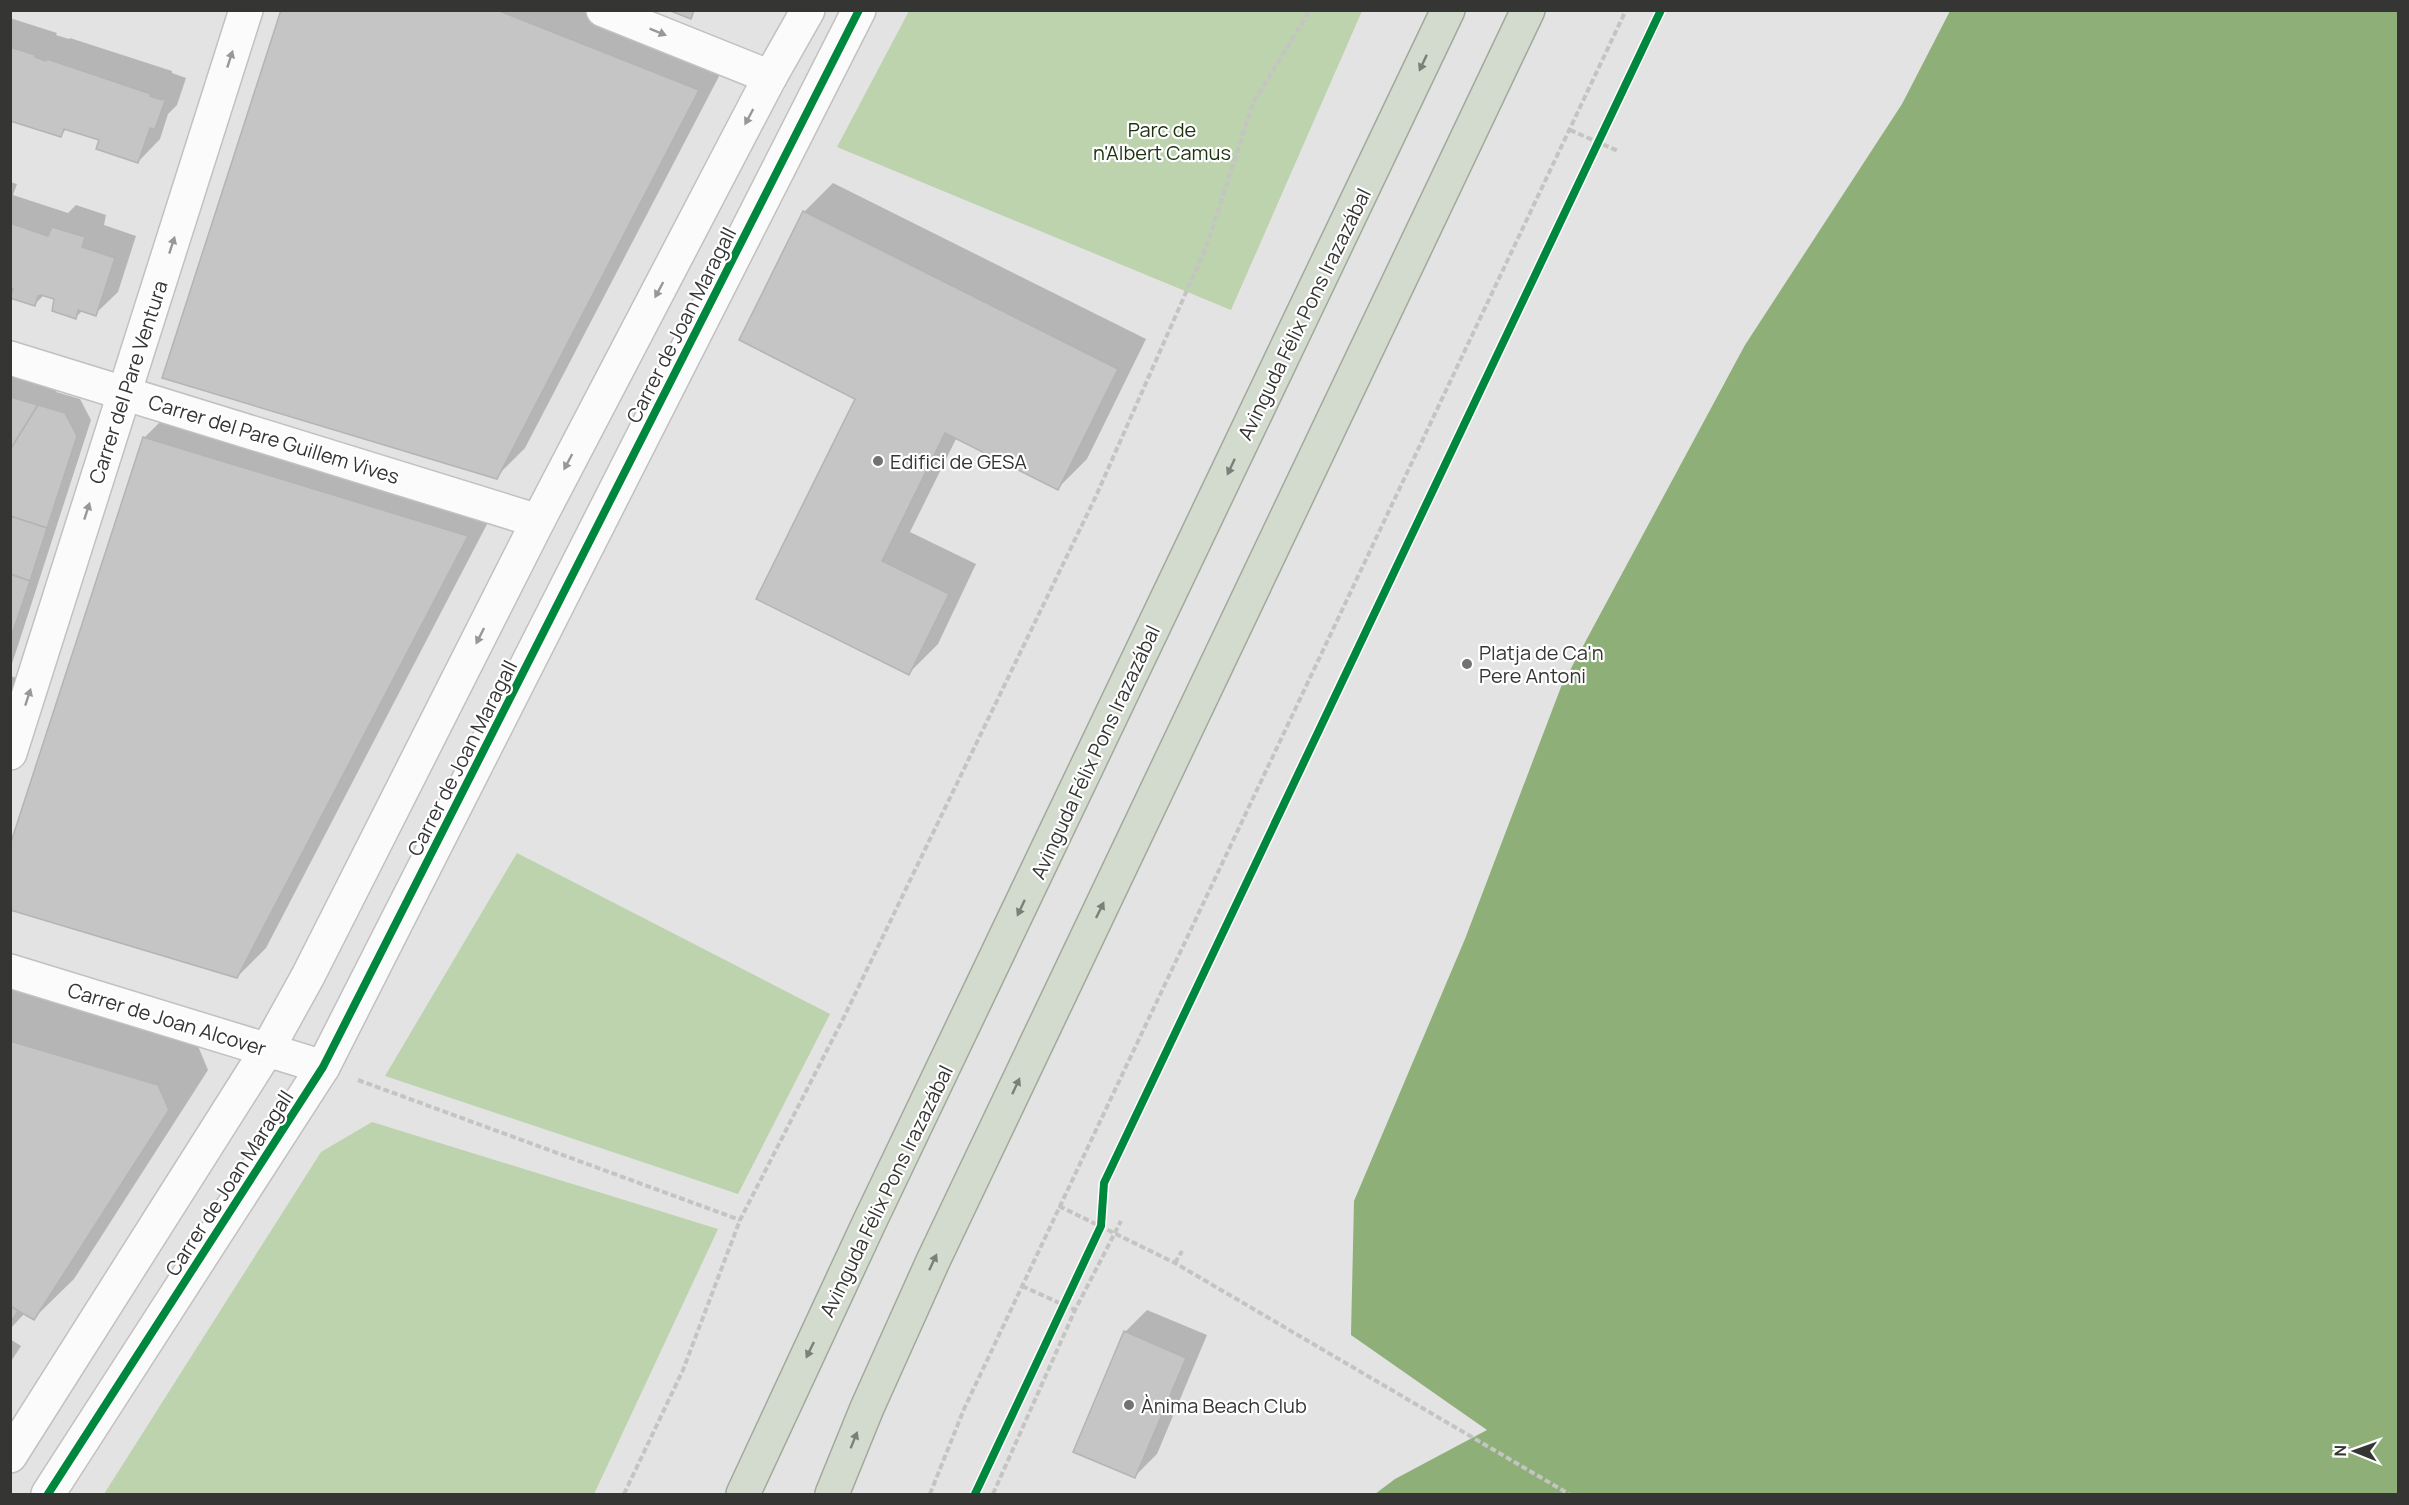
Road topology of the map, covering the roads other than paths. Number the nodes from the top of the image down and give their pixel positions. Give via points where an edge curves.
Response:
1 (246, 10) edge
2 (603, 10) edge
3 (808, 10) edge
4 (859, 10) edge
5 (1448, 10) edge
6 (1528, 10) edge
7 (770, 77) junction
8 (10, 358) edge
9 (125, 393) junction
10 (538, 521) junction
11 (10, 753) edge
12 (10, 971) edge
13 (267, 1050) junction
14 (324, 1067) junction
15 (10, 1456) edge
16 (48, 1494) edge
17 (743, 1494) edge
18 (832, 1494) edge

9 -> 1 street, Carrer del Pare Ventura
2 -> 7 street
3 - 7 street, Carrer de Joan Maragall
4 - 14 street, Carrer de Joan Maragall
5 -> 17 highway, Avinguda Félix Pons Irazazábal
18 -> 6 highway via 933,1261
7 -> 10 street, Carrer de Joan Maragall
8 - 9 street, Carrer del Pare Guillem Vives
9 - 10 street, Carrer del Pare Guillem Vives
11 -> 9 street, Carrer del Pare Ventura
10 -> 13 street, Carrer de Joan Maragall
12 - 13 street, Carrer de Joan Alcover
13 - 14 street, Carrer de Joan Alcover
13 - 15 street, Carrer de Joan Maragall
14 - 16 street, Carrer de Joan Maragall

